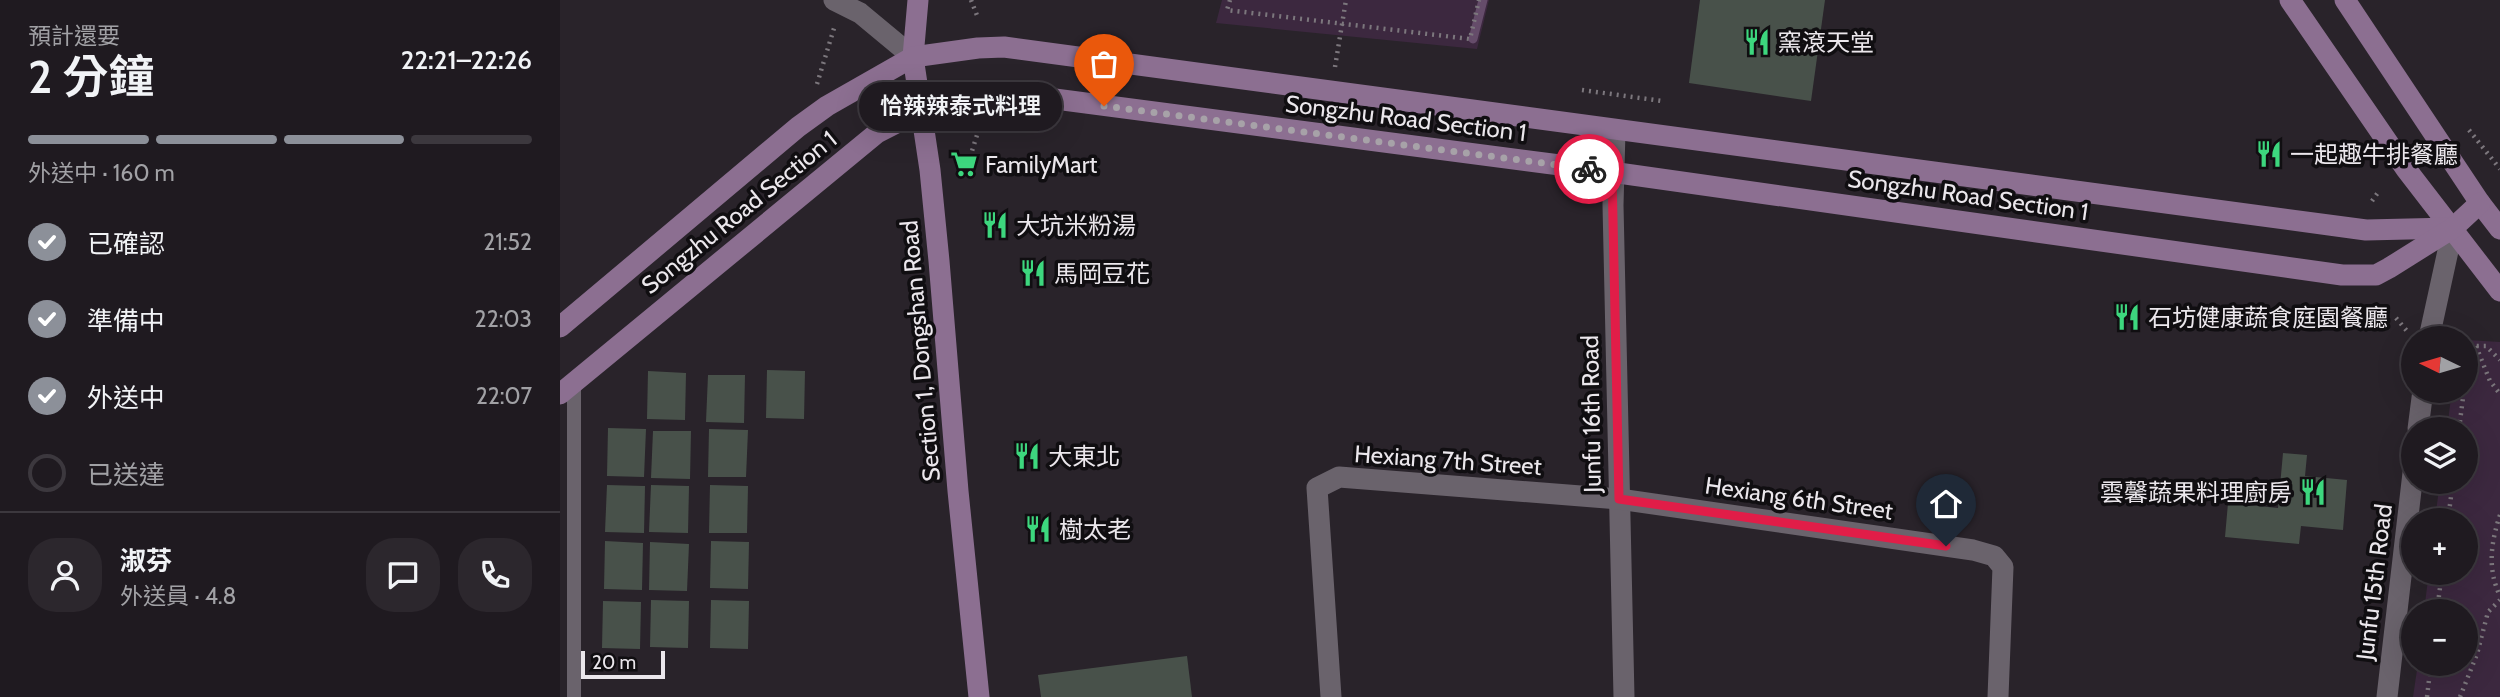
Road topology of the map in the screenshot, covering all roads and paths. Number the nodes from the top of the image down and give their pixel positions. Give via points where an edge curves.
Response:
1 (918, 0) edge
2 (971, 0) edge
3 (1230, 0) edge
4 (1346, 0) edge
5 (1479, 0) edge
6 (2290, 0) edge
7 (2345, 0) edge
8 (836, 7) edge
9 (978, 18) dead end
10 (1342, 23) junction
11 (914, 57) junction
12 (815, 90) dead end
13 (1582, 90) dead end
14 (1331, 92) junction
15 (1662, 102) dead end
16 (922, 110) junction
17 (2469, 130) dead end
18 (1615, 131) junction
19 (977, 135) dead end
20 (968, 164) dead end
21 (2500, 169) edge
22 (1612, 173) junction
23 (2379, 191) dead end
24 (2372, 201) dead end
25 (2480, 203) junction
26 (2453, 228) junction
27 (2500, 229) edge
28 (2500, 291) edge
29 (2396, 318) dead end
30 (2402, 326) edge
31 (2432, 326) edge
32 (560, 327) edge
33 (2478, 346) edge
34 (2478, 351) edge
35 (2500, 360) edge
36 (567, 388) edge
37 (2500, 394) edge
38 (2411, 494) edge
39 (1619, 499) junction
40 (2500, 515) edge
41 (2500, 598) edge
42 (2429, 676) edge
43 (574, 697) edge
44 (979, 697) edge
45 (1331, 697) edge
46 (1624, 697) edge
47 (1998, 697) edge
48 (2387, 697) edge
49 (2427, 697) edge
50 (2460, 697) edge

1 - 11 street, Section 1, Dongshan Road
2 - 9 path
3 - 10 path via 1227,10
4 - 10 path
5 - 10 path via 1470,39
6 - 26 street via 2406,169
7 - 25 street
8 - 11 street via 860,13
8 - 12 path
10 - 14 path
11 - 14 street, Songzhu Road Section 1 via 1004,47
11 - 16 street, Section 1, Dongshan Road
11 - 32 street, Songzhu Road Section 1 via 798,127
13 - 15 path
14 - 18 street, Songzhu Road Section 1
16 - 22 street, Songzhu Road Section 1 via 1009,93
16 - 36 street, Songzhu Road Section 1 via 877,133
16 - 44 street, Section 1, Dongshan Road
17 - 21 path
18 - 22 street, Junfu 16th Road
18 - 26 street, Songzhu Road Section 1 via 2366,230
19 - 20 path
22 - 26 street, Songzhu Road Section 1 via 2342,275 2376,275
22 - 39 street, Junfu 16th Road
23 - 24 path
25 - 26 street, Songzhu Road Section 1
25 - 27 street
26 - 28 street
26 - 31 street
29 - 30 path
33 - 35 path via 2486,346
34 - 37 path
36 - 43 lane
38 - 48 street, Junfu 15th Road
39 - 45 street, Hexiang 7th Street via 1339,477 1317,488
39 - 46 street, Junfu 16th Road
39 - 47 street, Hexiang 6th Street via 1994,556 2003,567
40 - 41 path via 2491,560
41 - 50 path via 2488,612
42 - 49 path

